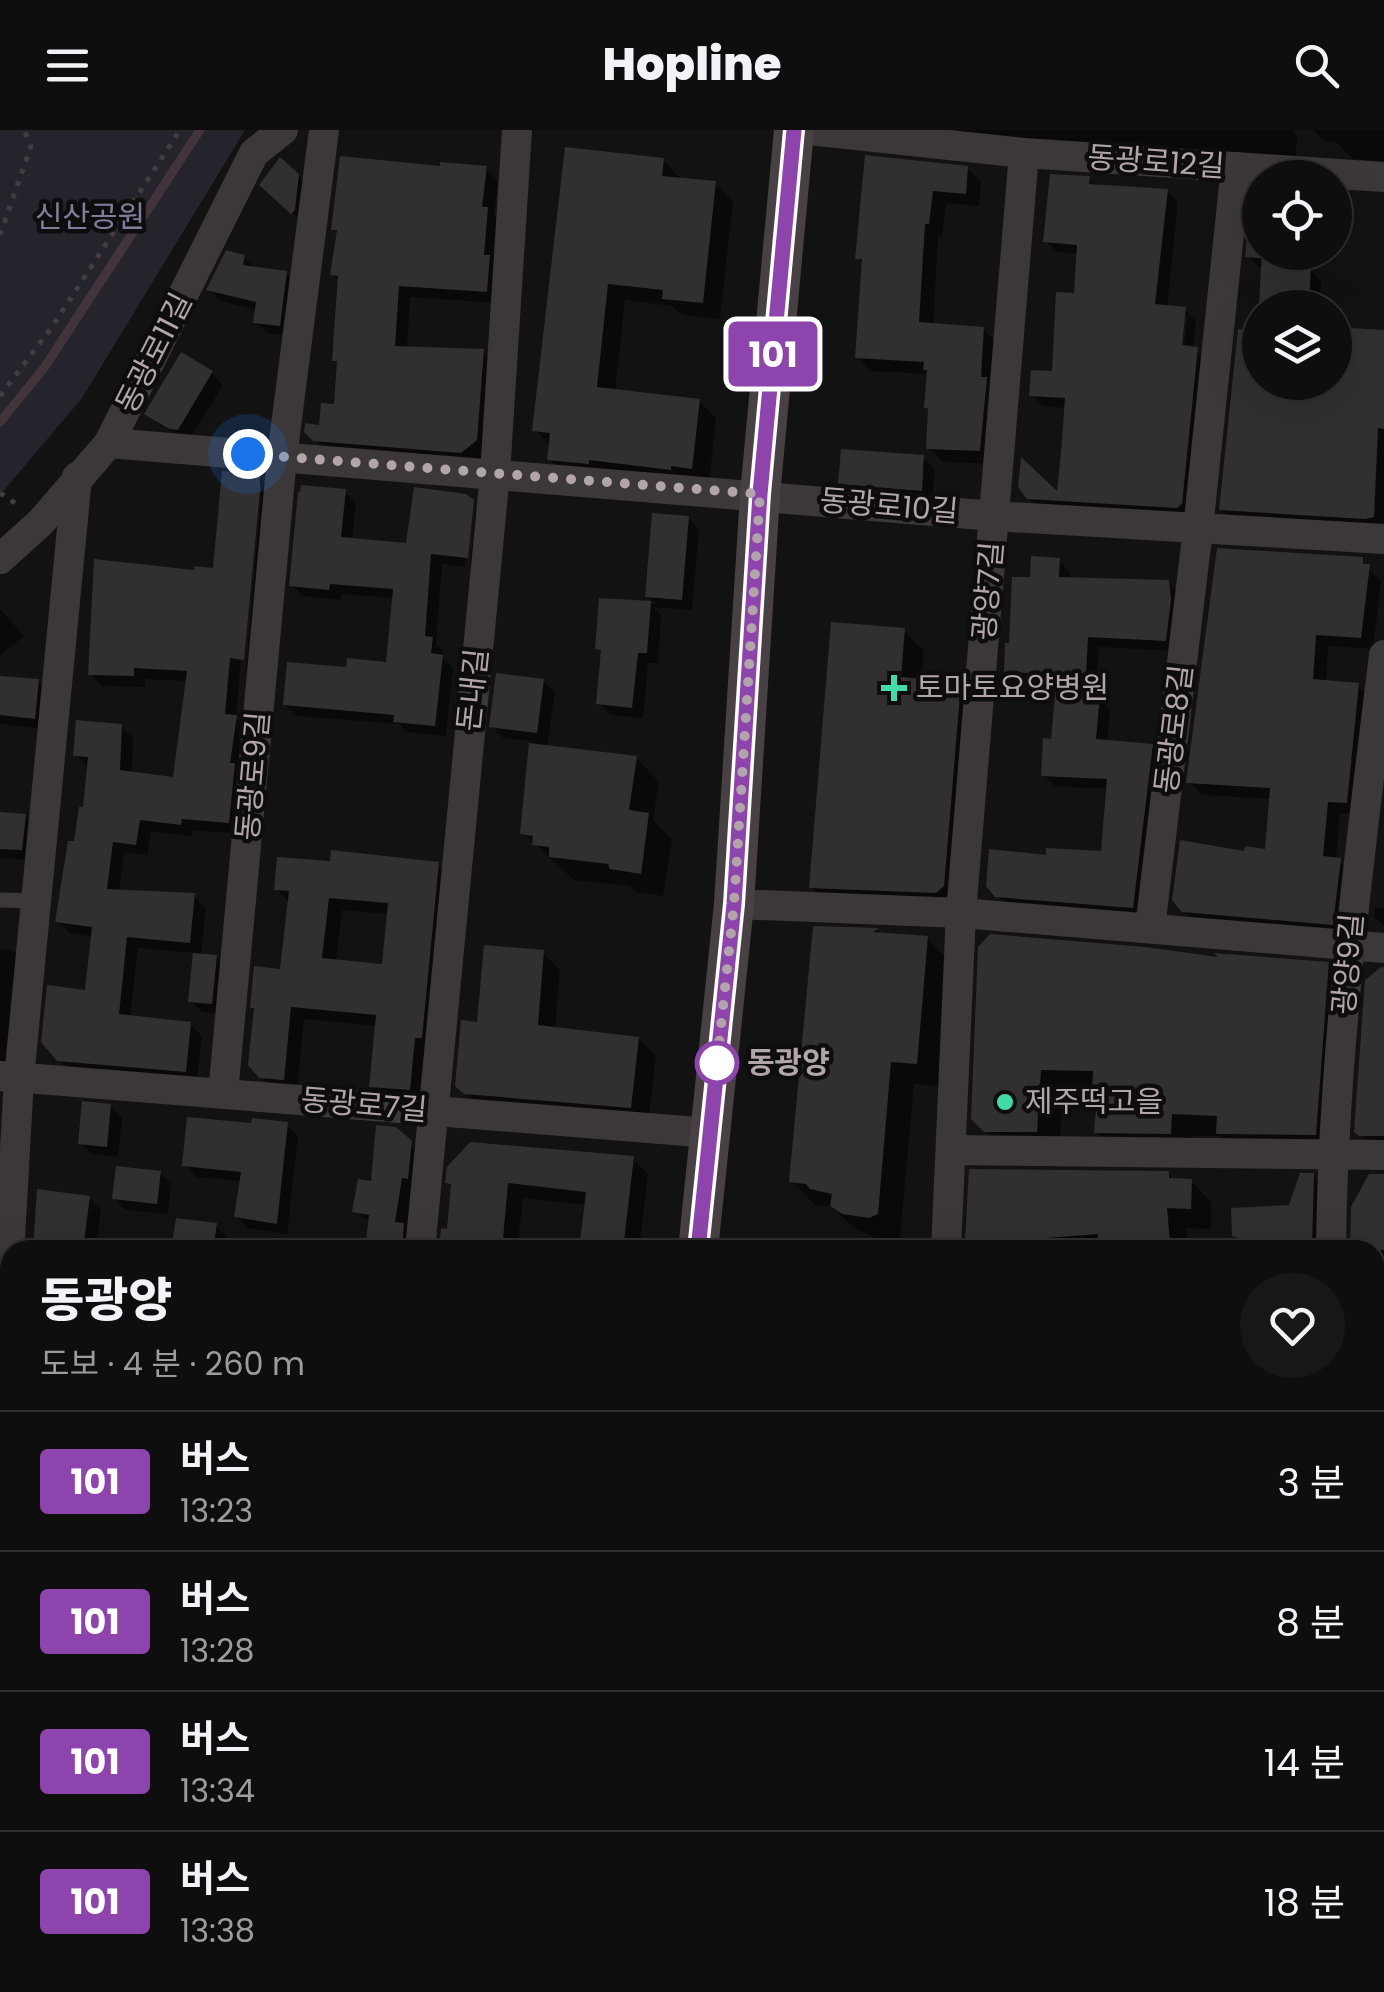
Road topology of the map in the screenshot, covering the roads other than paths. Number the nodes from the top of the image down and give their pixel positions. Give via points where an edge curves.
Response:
1 (283, 130) edge
2 (324, 130) edge
3 (517, 130) edge
4 (794, 130) edge
5 (810, 130) edge
6 (1024, 153) junction
7 (1236, 167) junction
8 (1384, 176) edge
9 (109, 443) junction
10 (282, 457) junction
11 (494, 474) junction
12 (77, 477) junction
13 (760, 494) junction
14 (994, 516) junction
15 (1198, 529) junction
16 (1384, 539) edge
17 (0, 560) edge
18 (1384, 655) edge
19 (0, 900) edge
20 (36, 901) junction
21 (734, 904) junction
22 (961, 913) junction
23 (1150, 928) junction
24 (1349, 944) junction
25 (1384, 948) edge
26 (9, 1077) edge
27 (223, 1094) junction
28 (431, 1111) junction
29 (710, 1133) junction
30 (950, 1150) junction
31 (1332, 1154) junction
32 (1384, 1155) edge
33 (6, 1240) edge
34 (421, 1240) edge
35 (699, 1240) edge
36 (946, 1240) edge
37 (1332, 1240) edge

1 - 9 street, 동광로11길 via 254,154
2 - 10 street, 동광로9길
3 - 11 street, 돈내길
4 - 13 main road
5 - 6 street, 동광로12길
6 - 7 street, 동광로12길
6 - 14 street, 광양7길
7 - 8 street, 동광로12길
7 - 15 street
9 - 10 street
9 - 12 street, 동광로11길
10 - 11 street
10 - 27 street, 동광로9길
11 - 13 street
11 - 28 street, 돈내길
12 - 17 street, 동광로11길
12 - 20 street
13 - 14 street, 동광로10길
13 - 21 main road
14 - 15 street, 동광로10길
14 - 22 street, 광양7길
15 - 16 street, 동광로10길
15 - 23 street, 동광로8길
18 - 24 street, 광양9길
19 - 20 lane
20 - 26 street
21 - 22 street
21 - 29 main road
22 - 23 street
22 - 30 street, 광양7길
23 - 24 street
24 - 25 street
24 - 31 street, 광양9길
26 - 27 street, 동광로7길
26 - 33 street
27 - 28 street, 동광로7길
28 - 29 street, 동광로7길
28 - 34 street, 돈내길
29 - 35 main road
30 - 31 street
30 - 36 street, 광양7길
31 - 32 street
31 - 37 street, 광양9길

